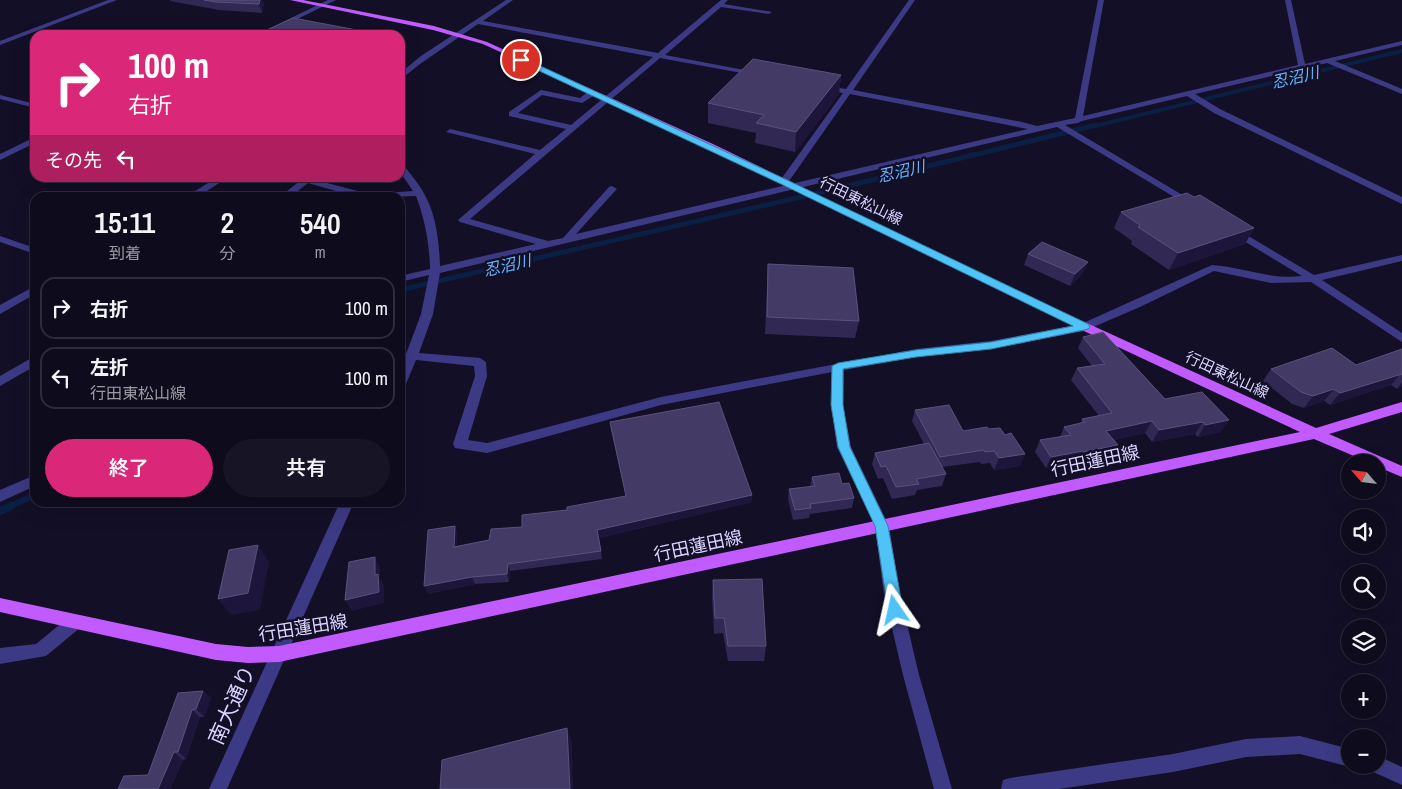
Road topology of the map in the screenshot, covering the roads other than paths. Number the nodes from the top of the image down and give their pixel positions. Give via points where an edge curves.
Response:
1 (114, 0) edge
2 (293, 0) edge
3 (333, 0) edge
4 (510, 0) edge
5 (522, 0) edge
6 (912, 0) edge
7 (1101, 0) edge
8 (1288, 0) edge
9 (722, 2) edge
10 (322, 5) junction
11 (769, 12) dead end
12 (480, 22) junction
13 (471, 25) junction
14 (34, 30) edge
15 (270, 30) edge
16 (30, 32) edge
17 (459, 34) junction
18 (0, 43) edge
19 (1402, 44) edge
20 (659, 57) junction
21 (1328, 61) junction
22 (1302, 68) junction
23 (405, 73) edge
24 (763, 75) edge
25 (811, 84) edge
26 (849, 91) junction
27 (1402, 92) edge
28 (592, 93) junction
29 (1190, 94) junction
30 (0, 96) edge
31 (608, 100) junction
32 (30, 105) edge
33 (1078, 120) junction
34 (1060, 125) junction
35 (573, 128) junction
36 (1039, 129) junction
37 (450, 132) dead end
38 (30, 142) edge
39 (541, 153) junction
40 (0, 157) edge
41 (405, 173) edge
42 (215, 182) edge
43 (300, 182) edge
44 (314, 182) edge
45 (784, 182) junction
46 (794, 187) junction
47 (612, 190) dead end
48 (198, 192) edge
49 (289, 192) edge
50 (351, 192) edge
51 (419, 192) junction
52 (405, 193) edge
53 (1402, 202) edge
54 (1203, 212) edge
55 (1228, 227) edge
56 (0, 239) edge
57 (566, 240) junction
58 (548, 244) junction
59 (30, 249) edge
60 (1402, 258) edge
61 (436, 270) junction
62 (405, 278) edge
63 (1312, 278) junction
64 (30, 292) edge
65 (0, 310) edge
66 (1084, 327) junction
67 (1402, 338) edge
68 (413, 356) junction
69 (30, 363) edge
70 (838, 366) junction
71 (405, 373) edge
72 (0, 382) edge
73 (1402, 408) edge
74 (1314, 434) junction
75 (1402, 472) edge
76 (30, 482) edge
77 (0, 496) edge
78 (345, 507) edge
79 (882, 526) junction
80 (0, 605) edge
81 (75, 622) junction
82 (279, 654) junction
83 (0, 656) edge
84 (1341, 756) edge
85 (1386, 769) edge
86 (1402, 776) edge
87 (218, 789) edge
88 (943, 789) edge
89 (1010, 789) edge

1 - 14 street
2 - 10 main road, 行田東松山線
3 - 10 street
4 - 13 street
5 - 12 street
6 - 26 street
7 - 33 street
8 - 22 street
9 - 11 street
9 - 20 street
10 - 15 street
10 - 17 main road, 行田東松山線
12 - 13 street
12 - 20 street
13 - 17 street
16 - 18 street
17 - 23 street
17 - 28 main road, 行田東松山線
19 - 21 street
20 - 24 street
20 - 31 street
21 - 22 street
21 - 27 street
22 - 29 street
25 - 26 street
26 - 36 street
26 - 45 street
28 - 31 main road, 行田東松山線
28 - 35 street via 582,101 541,92 512,114
29 - 33 street
29 - 53 street via 1217,111
30 - 32 street
31 - 35 street
31 - 45 main road, 行田東松山線
33 - 34 street
34 - 36 street
34 - 54 street
35 - 39 street
36 - 46 street
37 - 39 street
38 - 40 street
39 - 58 street via 463,220
41 - 51 street
42 - 48 street
43 - 49 street
44 - 50 street
45 - 46 main road, 行田東松山線
46 - 57 street
46 - 66 main road, 行田東松山線
47 - 57 street
51 - 52 street
51 - 61 street via 431,222
55 - 63 street
56 - 59 street
57 - 58 street
58 - 61 street
60 - 63 street
61 - 62 street
61 - 68 street via 432,300
63 - 66 street via 1280,281 1226,268 1212,268
63 - 67 street
64 - 65 street
66 - 70 street via 991,346
66 - 74 main road, 行田東松山線
68 - 70 street via 480,362 481,376 460,444 487,448 660,401
68 - 71 street
69 - 72 street
70 - 79 street via 837,405 844,447
73 - 74 main road, 行田蓮田線
74 - 75 main road, 行田東松山線
74 - 79 main road, 行田蓮田線
76 - 77 street
78 - 82 street, 南大通り
79 - 82 main road, 行田蓮田線
79 - 88 street via 892,594
80 - 81 main road, 行田蓮田線
81 - 82 main road, 行田蓮田線 via 216,652
81 - 83 street via 40,651
82 - 87 street, 南大通り
84 - 89 street via 1300,745 1246,748
85 - 86 street

